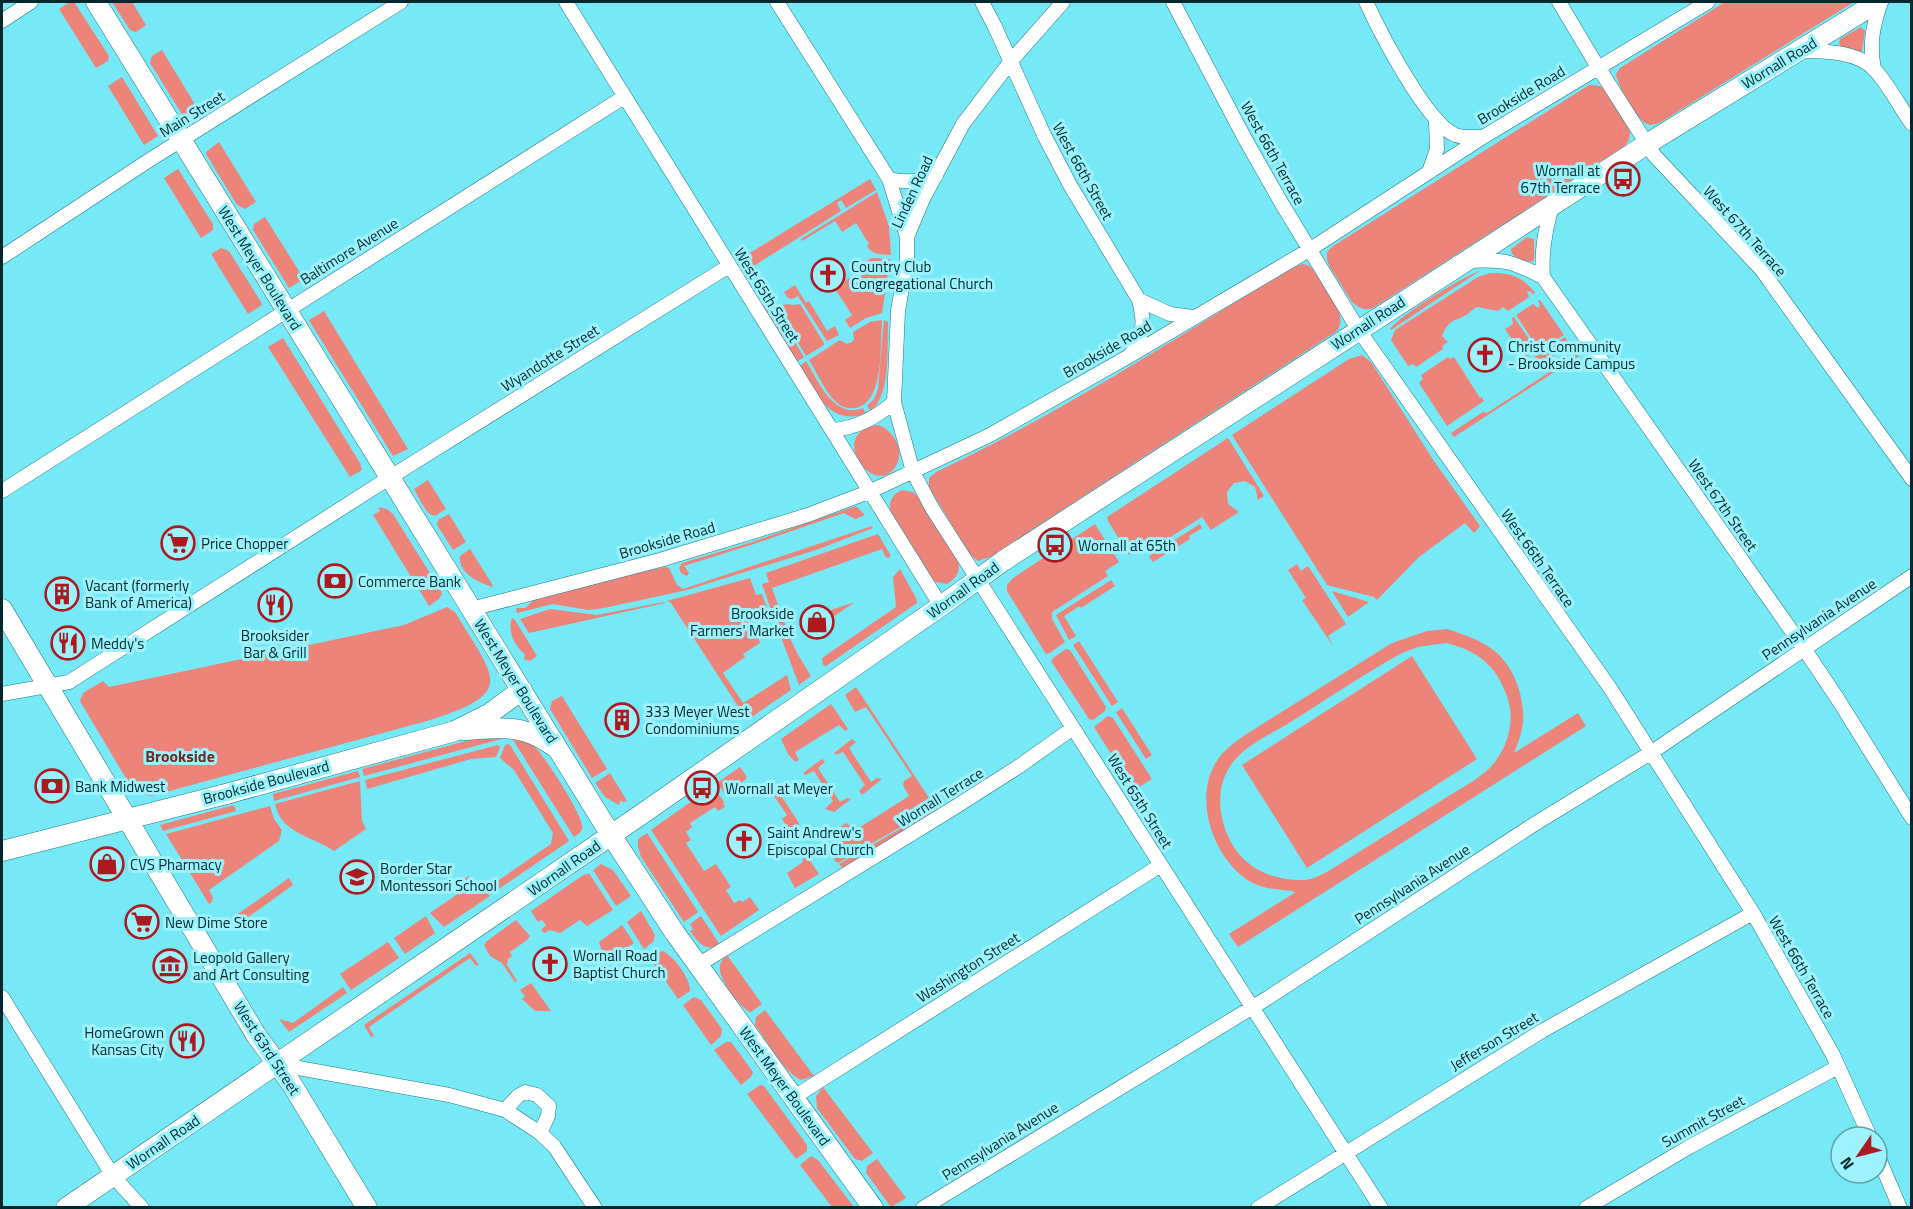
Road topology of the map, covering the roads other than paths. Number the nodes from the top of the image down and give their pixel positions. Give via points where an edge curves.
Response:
1 (31, 2) edge
2 (96, 2) edge
3 (401, 2) edge
4 (566, 2) edge
5 (777, 2) edge
6 (982, 2) edge
7 (1063, 2) edge
8 (1173, 2) edge
9 (1366, 2) edge
10 (1559, 2) edge
11 (1708, 2) edge
12 (1879, 2) edge
13 (2, 21) edge
14 (1800, 51) junction
15 (1011, 61) junction
16 (1598, 68) junction
17 (1874, 69) junction
18 (624, 97) junction
19 (1436, 122) junction
20 (1911, 124) edge
21 (1483, 137) junction
22 (181, 140) junction
23 (1647, 144) junction
24 (1429, 172) junction
25 (936, 176) junction
26 (889, 179) junction
27 (1553, 203) junction
28 (907, 237) junction
29 (1309, 250) junction
30 (2, 257) edge
31 (1466, 261) junction
32 (729, 267) junction
33 (1543, 278) junction
34 (1139, 300) junction
35 (286, 310) junction
36 (1193, 317) junction
37 (1358, 329) junction
38 (1131, 355) junction
39 (894, 402) junction
40 (833, 430) junction
41 (913, 472) junction
42 (389, 478) junction
43 (1911, 479) edge
44 (2, 491) edge
45 (871, 491) junction
46 (1911, 576) edge
47 (978, 578) junction
48 (941, 606) junction
49 (2, 609) edge
50 (471, 609) junction
51 (1804, 650) junction
52 (48, 684) junction
53 (522, 690) junction
54 (2, 694) edge
55 (1073, 728) junction
56 (455, 731) junction
57 (557, 747) junction
58 (1652, 752) junction
59 (127, 818) junction
60 (1911, 818) edge
61 (611, 835) junction
62 (2, 851) edge
63 (1161, 865) junction
64 (1753, 914) junction
65 (698, 965) junction
66 (2, 997) edge
67 (1252, 1007) junction
68 (276, 1064) junction
69 (1838, 1067) junction
70 (794, 1097) junction
71 (505, 1110) junction
72 (1865, 1125) edge
73 (540, 1133) junction
74 (1344, 1153) junction
75 (112, 1176) junction
76 (1889, 1182) edge
77 (66, 1208) edge
78 (142, 1208) edge
79 (367, 1208) edge
80 (595, 1208) edge
81 (873, 1208) edge
82 (923, 1208) edge
83 (1258, 1208) edge
84 (1381, 1208) edge
85 (1586, 1208) edge
86 (1900, 1208) edge

1 - 13 street
2 - 22 main road, West Meyer Boulevard
3 - 22 street, Main Street
4 - 18 street, West 65th Street
5 - 26 street
6 - 15 street, West 66th Street
7 - 15 street, Linden Road
8 - 29 street, West 66th Terrace
9 - 19 street
10 - 16 street, West 67th Terrace
11 - 16 street, Brookside Road
12 - 14 main road, Wornall Road
12 - 17 street via 1871,36
14 - 17 street via 1829,51
14 - 23 main road, Wornall Road
15 - 25 street, Linden Road via 963,124
15 - 34 street, West 66th Street via 1070,184
16 - 21 street, Brookside Road
16 - 23 street, West 67th Terrace
17 - 20 street
18 - 32 street, West 65th Street
18 - 35 street, Baltimore Avenue
19 - 21 street via 1455,135
19 - 24 street via 1437,148
21 - 24 street, Brookside Road
22 - 30 street, Main Street
22 - 35 main road, West Meyer Boulevard
23 - 27 main road, Wornall Road
23 - 43 street, West 67th Terrace via 1761,269
24 - 29 street, Brookside Road
25 - 26 street via 901,182
25 - 28 street, Linden Road
26 - 28 street
27 - 31 main road, Wornall Road
27 - 33 street via 1544,235
28 - 39 street, Linden Road via 898,310
29 - 36 street, Brookside Road
29 - 37 street, West 66th Terrace
31 - 33 street via 1502,260
31 - 37 main road, Wornall Road
32 - 40 street, West 65th Street
32 - 42 street, Wyandotte Street
33 - 51 street, West 67th Street
34 - 36 street via 1170,314
34 - 38 street via 1144,327
35 - 42 main road, West Meyer Boulevard
35 - 44 street, Baltimore Avenue
36 - 38 street, Brookside Road
37 - 47 main road, Wornall Road
37 - 58 street, West 66th Terrace
38 - 41 street, Brookside Road via 990,435
39 - 40 street via 881,414
39 - 41 street, West 65th Street
40 - 45 street, West 65th Street
41 - 45 street, Brookside Road
41 - 47 street, West 65th Street
42 - 50 main road, West Meyer Boulevard
42 - 52 street, Wyandotte Street via 71,680
45 - 48 street, West 65th Street
45 - 50 street, Brookside Road via 660,560
46 - 51 street, Pennsylvania Avenue
47 - 48 main road, Wornall Road
47 - 55 street, West 65th Street
48 - 61 main road, Wornall Road
49 - 52 main road, West 63rd Street
50 - 53 main road, West Meyer Boulevard
51 - 58 street, Pennsylvania Avenue
51 - 60 street, West 67th Street
52 - 54 street, Wyandotte Street
52 - 59 main road, West 63rd Street
53 - 56 main road, Brookside Boulevard via 489,714
53 - 57 main road, West Meyer Boulevard
55 - 63 street, West 65th Street
55 - 65 street, Wornall Terrace via 952,809
56 - 57 main road via 517,730
56 - 59 main road, Brookside Boulevard
57 - 61 main road, West Meyer Boulevard
58 - 64 street, West 66th Terrace
58 - 67 street, Pennsylvania Avenue
59 - 62 main road, Brookside Boulevard
59 - 68 main road, West 63rd Street
61 - 65 main road, West Meyer Boulevard
61 - 68 main road, Wornall Road
63 - 67 street, West 65th Street
63 - 70 street, Washington Street
64 - 69 street, West 66th Terrace
64 - 74 street, Jefferson Street via 1542,1031
65 - 70 main road, West Meyer Boulevard
66 - 75 street
67 - 74 street, West 65th Street
67 - 82 street, Pennsylvania Avenue
68 - 71 street via 449,1095
68 - 75 main road, Wornall Road
68 - 79 main road, West 63rd Street
69 - 72 street, West 66th Terrace
69 - 85 street, Summit Street
70 - 81 main road, West Meyer Boulevard
71 - 73 street
71 - 73 street via 525,1092 537,1095 549,1106
73 - 80 street via 559,1153
74 - 83 street, Jefferson Street
74 - 84 street, West 65th Street
75 - 77 main road, Wornall Road
75 - 78 street
76 - 86 street

